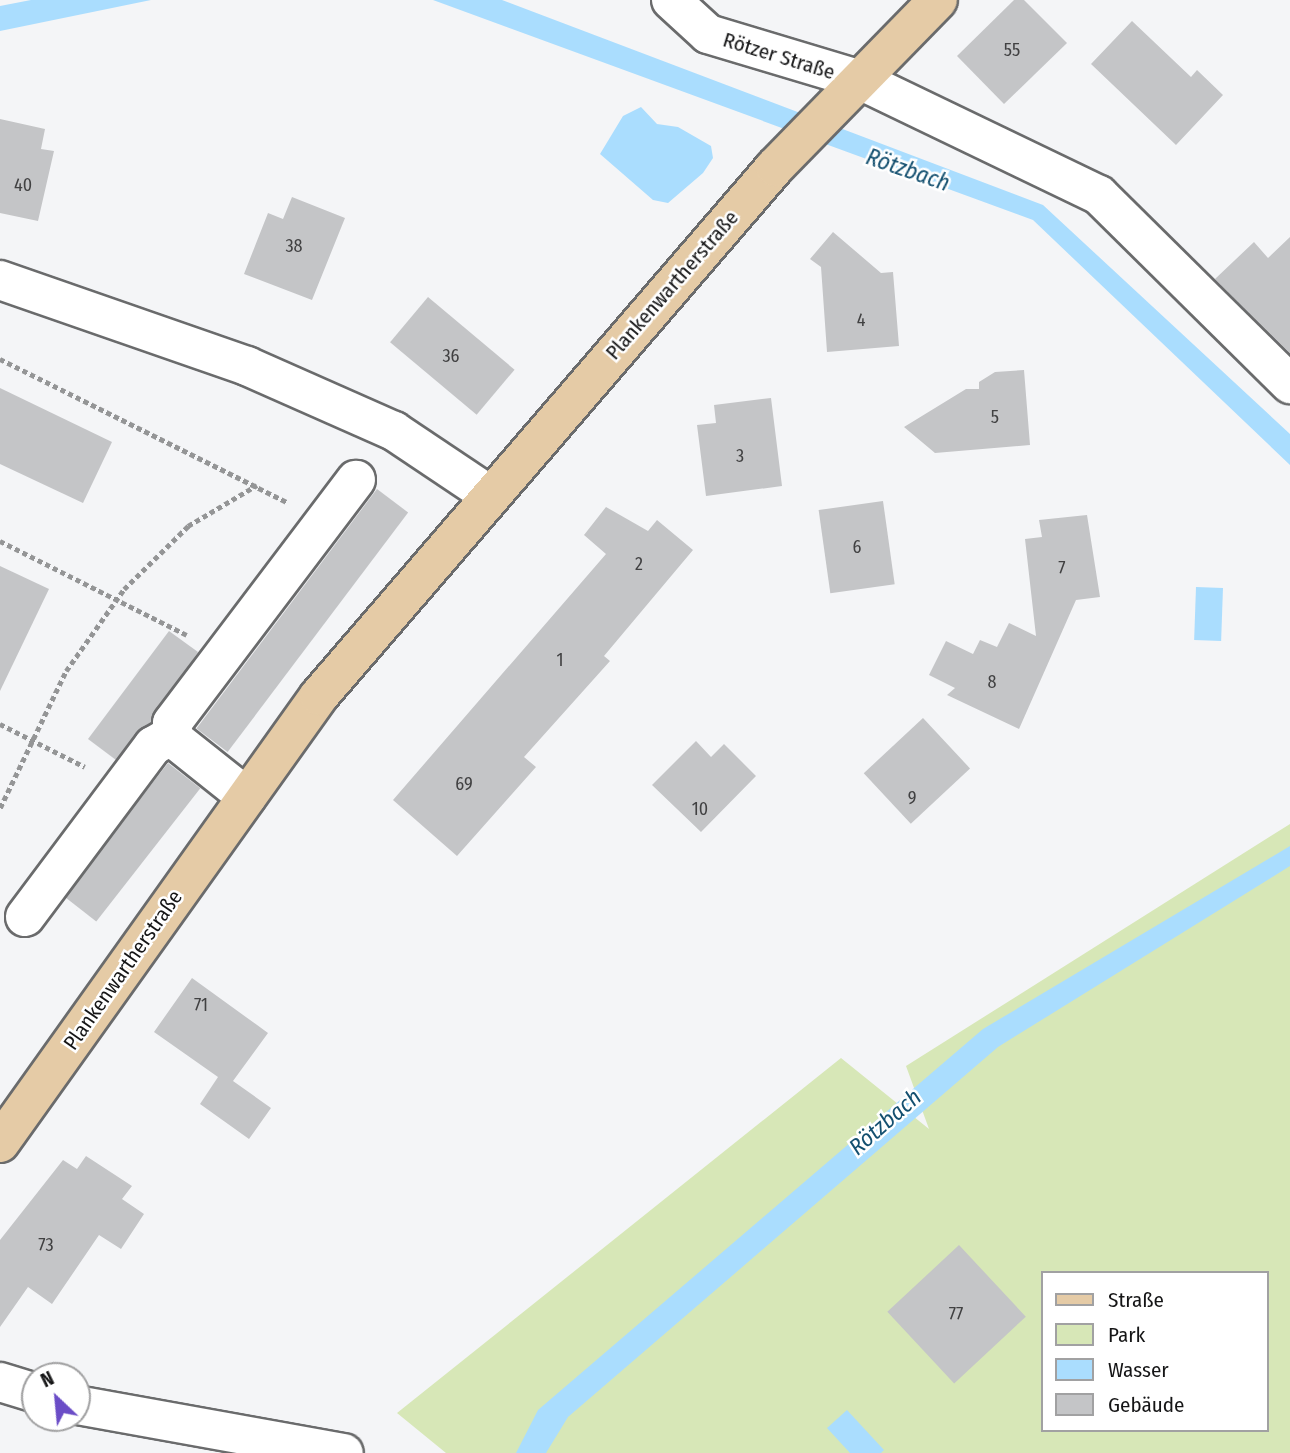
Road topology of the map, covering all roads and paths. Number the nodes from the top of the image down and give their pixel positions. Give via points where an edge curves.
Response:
1 (671, 0) edge
2 (938, 0) edge
3 (858, 79) junction
4 (0, 280) edge
5 (0, 359) edge
6 (1290, 384) edge
7 (356, 480) dead end
8 (257, 485) junction
9 (488, 494) junction
10 (324, 523) junction
11 (0, 541) edge
12 (119, 598) junction
13 (224, 655) junction
14 (0, 723) edge
15 (29, 737) junction
16 (174, 739) junction
17 (119, 791) junction
18 (247, 797) junction
19 (0, 808) edge
20 (25, 918) dead end
21 (0, 1143) edge
22 (0, 1382) edge
23 (21, 1389) edge
24 (91, 1408) edge
25 (344, 1453) edge

1 - 3 street, Rötzer Straße via 708,34 741,49
2 - 3 main road, Plankenwartherstraße
3 - 6 street via 1099,195
3 - 9 main road, Plankenwartherstraße
4 - 9 street via 247,366 394,431
5 - 8 path
7 - 10 street
8 - 10 path
8 - 12 path via 188,526
9 - 18 main road, Plankenwartherstraße via 319,696
10 - 13 street
11 - 12 path
12 - 13 path
12 - 15 path
13 - 16 street via 172,723
14 - 15 path
15 - 17 path
15 - 19 path
16 - 17 street via 153,746
16 - 18 street
17 - 20 street
18 - 21 main road, Plankenwartherstraße
22 - 23 street
24 - 25 street

